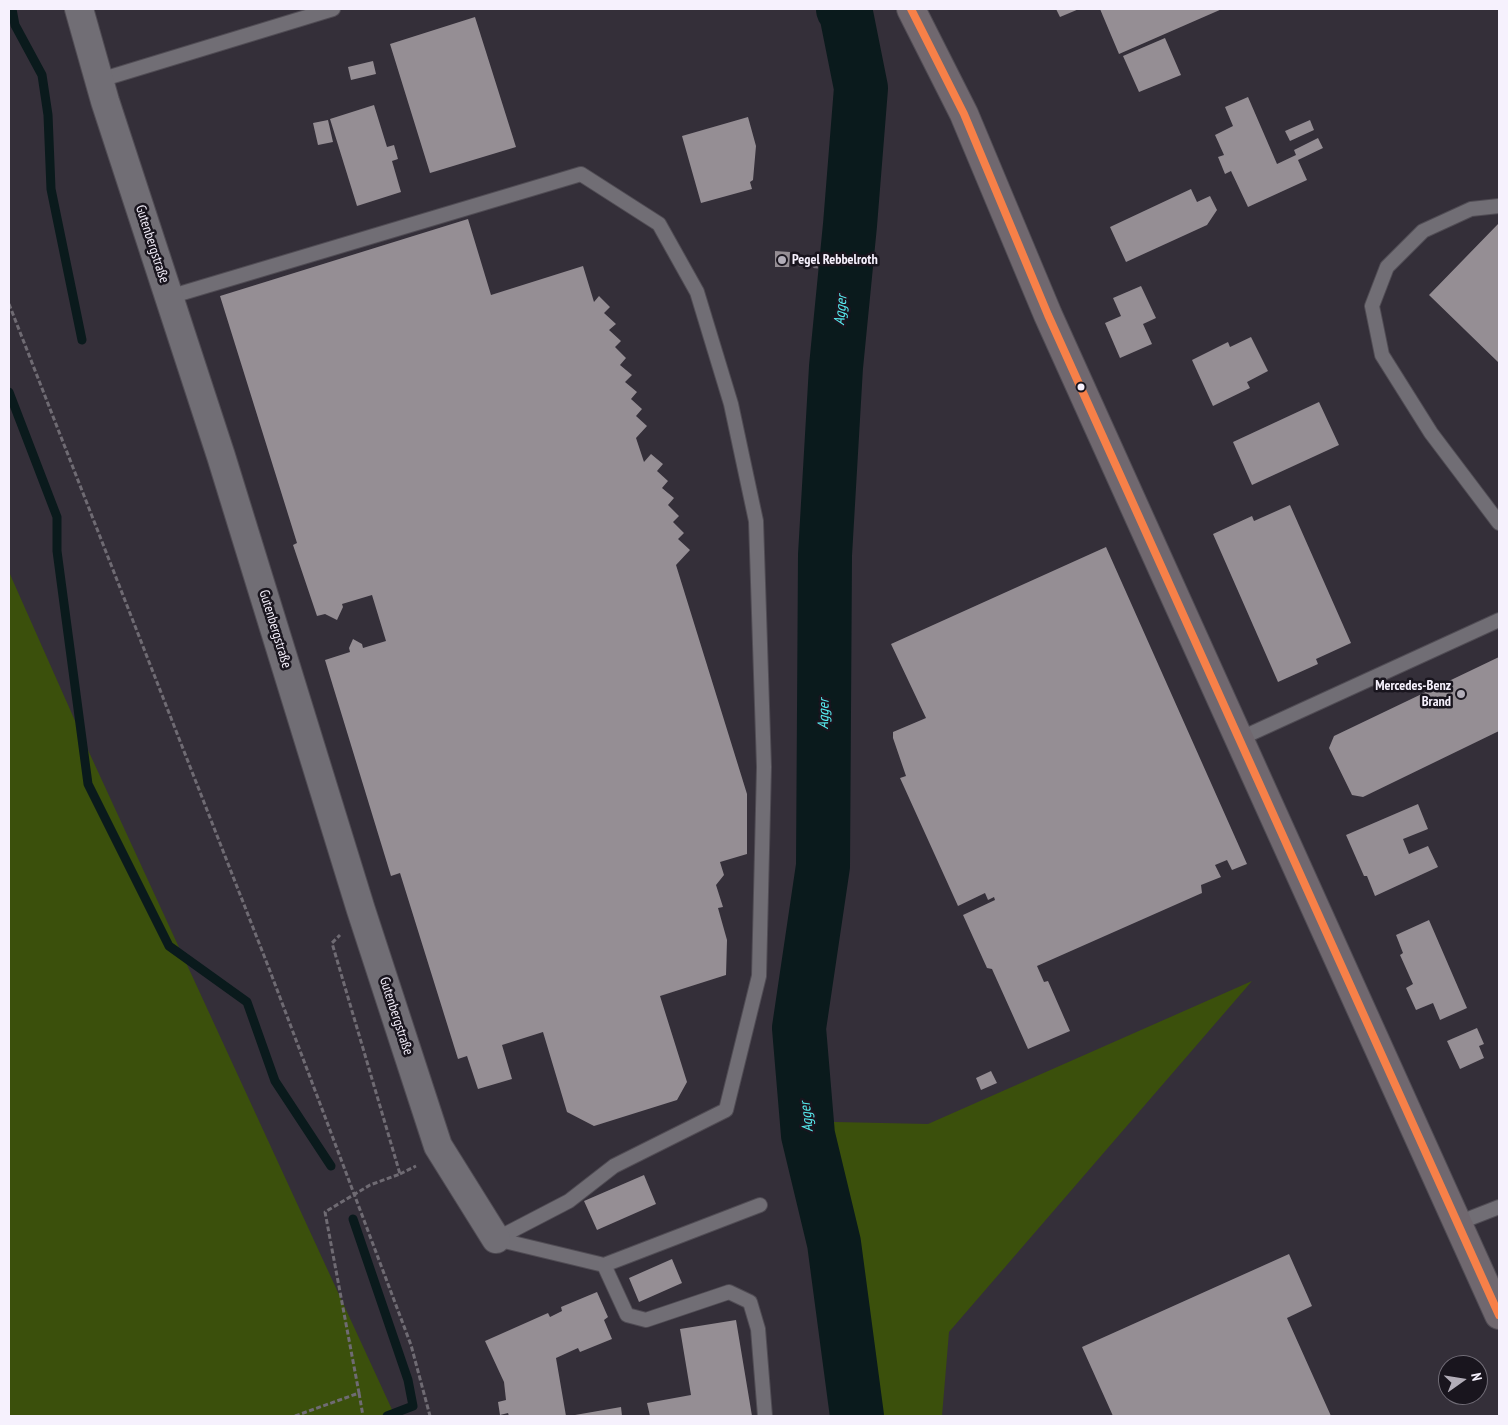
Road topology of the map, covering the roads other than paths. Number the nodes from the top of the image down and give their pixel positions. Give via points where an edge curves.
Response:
1 (79, 9) edge
2 (333, 9) edge
3 (911, 9) edge
4 (100, 80) junction
5 (1499, 206) edge
6 (169, 297) junction
7 (1499, 523) edge
8 (1499, 620) edge
9 (1239, 739) junction
10 (760, 1206) dead end
11 (1499, 1207) edge
12 (1458, 1223) junction
13 (496, 1239) junction
14 (604, 1265) junction
15 (1499, 1315) edge
16 (765, 1416) edge

1 - 4 street, Gutenbergstraße
2 - 4 lane
3 - 9 main road via 964,114 1048,315
4 - 6 street, Gutenbergstraße
5 - 7 lane via 1471,209 1423,231 1388,267 1372,306 1382,355 1431,433
6 - 13 street, Gutenbergstraße via 438,1146
6 - 13 lane via 581,174 659,224 697,292 731,404 756,520 764,767 759,976 726,1110 614,1166 569,1201
8 - 9 lane
9 - 12 main road
10 - 14 lane
11 - 12 lane
12 - 15 main road
13 - 14 lane
14 - 16 lane via 627,1315 646,1320 729,1292 750,1302 758,1329

